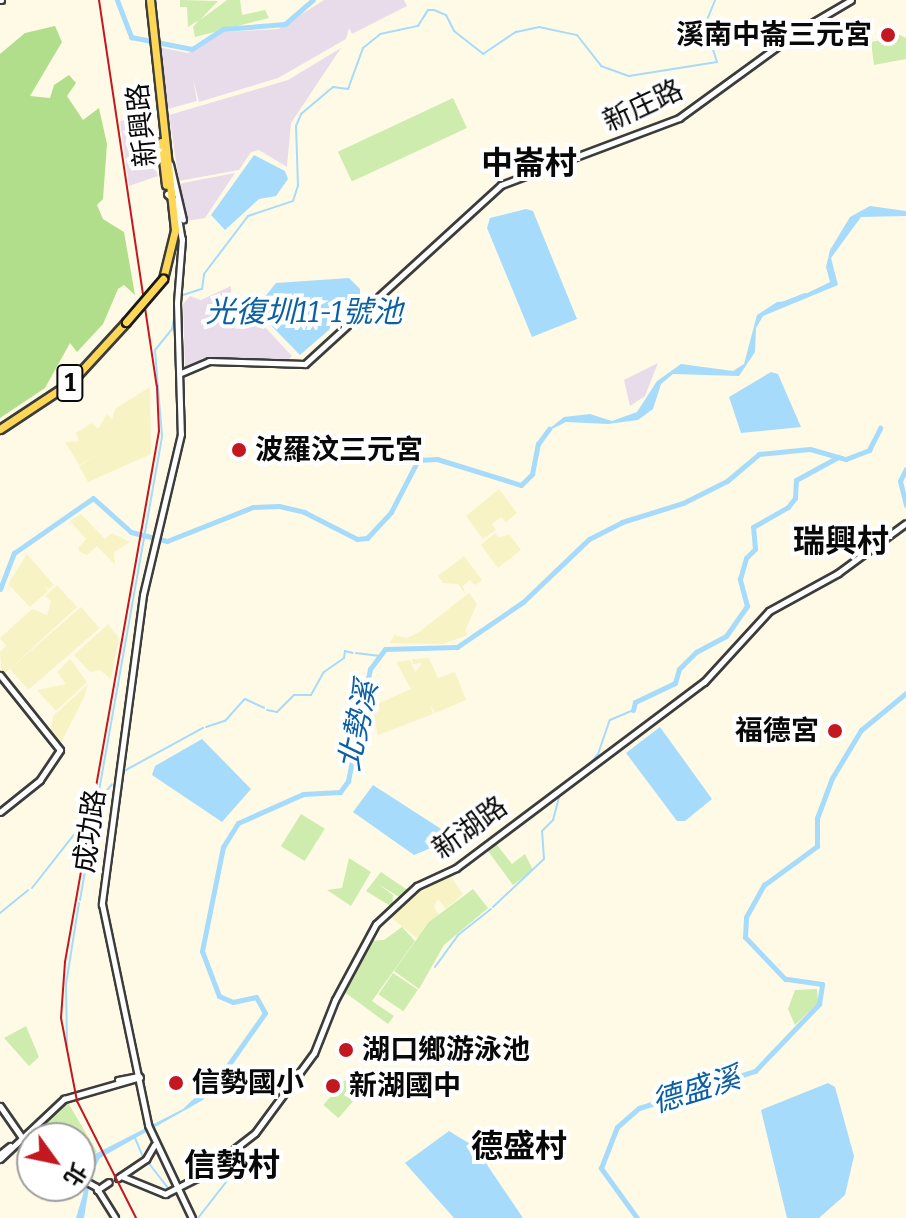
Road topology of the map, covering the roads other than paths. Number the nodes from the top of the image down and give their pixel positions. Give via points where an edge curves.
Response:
1 (149, 0) edge
2 (851, 0) edge
3 (154, 45) junction
4 (172, 194) junction
5 (182, 372) junction
6 (0, 426) edge
7 (906, 523) edge
8 (0, 675) edge
9 (0, 812) edge
10 (138, 1076) junction
11 (0, 1108) edge
12 (37, 1122) edge
13 (16, 1132) edge
14 (16, 1142) edge
15 (155, 1144) junction
16 (0, 1157) edge
17 (109, 1182) dead end
18 (96, 1186) edge
19 (177, 1188) junction
20 (96, 1190) edge
21 (115, 1218) edge
22 (192, 1218) edge

1 - 3 main road, 新興路 / 1
2 - 5 street, 新庄路 via 800,30 679,118 501,185 305,364 209,361
3 - 4 main road, 新興路 / 1
3 - 4 main road, 新興路 / 1
4 - 5 street via 182,239 177,303
4 - 6 main road, 1, bridge via 169,254 161,278 68,379
5 - 10 street, 成功路 via 181,434 144,603 105,886 105,912
7 - 19 street, 新湖路 via 838,573 769,611 704,682 456,868 417,886 370,931 314,1053 267,1122
8 - 9 street via 60,750 40,780
10 - 12 street via 63,1097
10 - 15 street, 成功路
11 - 13 street
14 - 16 street
15 - 19 street
15 - 19 street via 146,1159 119,1177 163,1195
17 - 18 street
19 - 22 street
20 - 21 street

